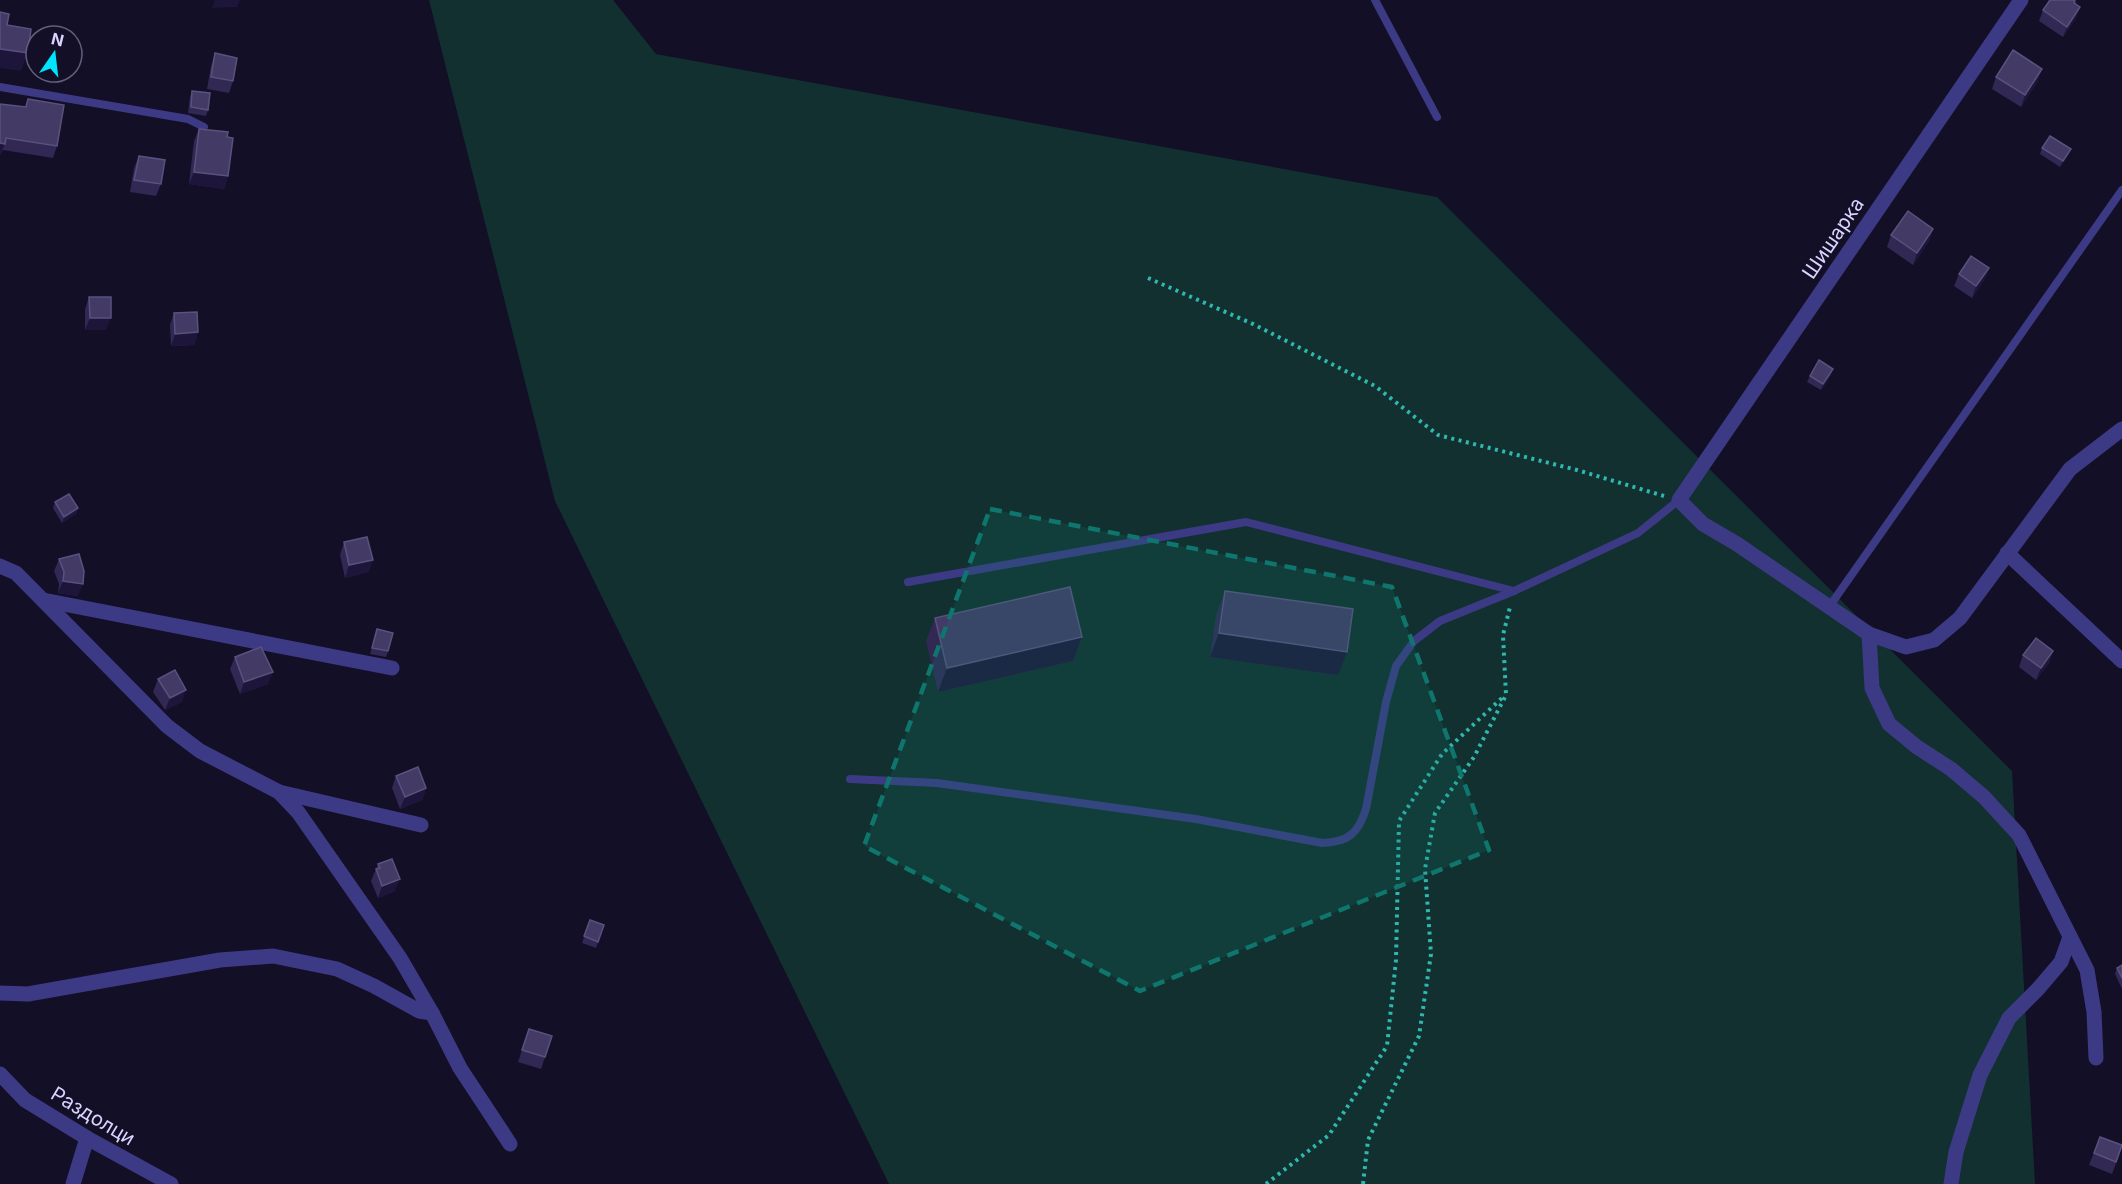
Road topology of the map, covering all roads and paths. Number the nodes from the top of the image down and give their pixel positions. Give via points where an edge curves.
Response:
1 (1375, 0) edge
2 (2021, 0) edge
3 (0, 87) edge
4 (1437, 117) dead end
5 (204, 127) edge
6 (2122, 190) edge
7 (1148, 278) dead end
8 (2122, 429) edge
9 (1679, 500) junction
10 (2007, 553) junction
11 (0, 566) edge
12 (908, 582) dead end
13 (1514, 591) junction
14 (43, 600) junction
15 (1829, 607) junction
16 (1869, 634) junction
17 (2122, 661) edge
18 (392, 668) dead end
19 (1506, 695) junction
20 (850, 779) dead end
21 (279, 792) junction
22 (421, 825) dead end
23 (2070, 937) junction
24 (0, 993) edge
25 (432, 1013) junction
26 (2096, 1058) dead end
27 (0, 1074) edge
28 (87, 1138) junction
29 (510, 1144) dead end
30 (73, 1184) edge
31 (171, 1184) edge
32 (1266, 1184) edge
33 (1363, 1184) edge
34 (1951, 1184) edge

1 - 4 lane
2 - 9 street, Шишарка
3 - 5 lane via 188,119
6 - 15 lane
7 - 9 path via 1253,324 1375,386 1438,435
8 - 10 street via 2070,469
9 - 13 lane via 1638,533
9 - 15 street via 1702,524
10 - 16 street via 1960,618 1934,640 1906,647
10 - 17 street
11 - 14 street via 16,573
12 - 13 lane via 1246,522
13 - 19 path via 1503,634
13 - 20 lane via 1440,621 1414,641 1396,666 1362,824 1338,842 1322,843 1196,819 949,784
14 - 18 street
14 - 21 street via 167,726 200,752
15 - 16 street
16 - 23 street via 1872,688 1889,724 1975,790 2019,835
19 - 32 path via 1442,754 1399,821 1396,960 1387,1046 1329,1135
19 - 33 path via 1474,757 1435,813 1425,869 1431,954 1419,1036 1368,1140
21 - 22 street
21 - 25 street via 298,812 400,958
23 - 26 street via 2087,970
23 - 34 street via 2061,962 2009,1018 1980,1075 1956,1152
24 - 25 street via 28,994 220,960 273,956 337,969 419,1011
25 - 29 street via 460,1068
27 - 28 street, Раздолци via 26,1100
28 - 30 street
28 - 31 street, Раздолци

